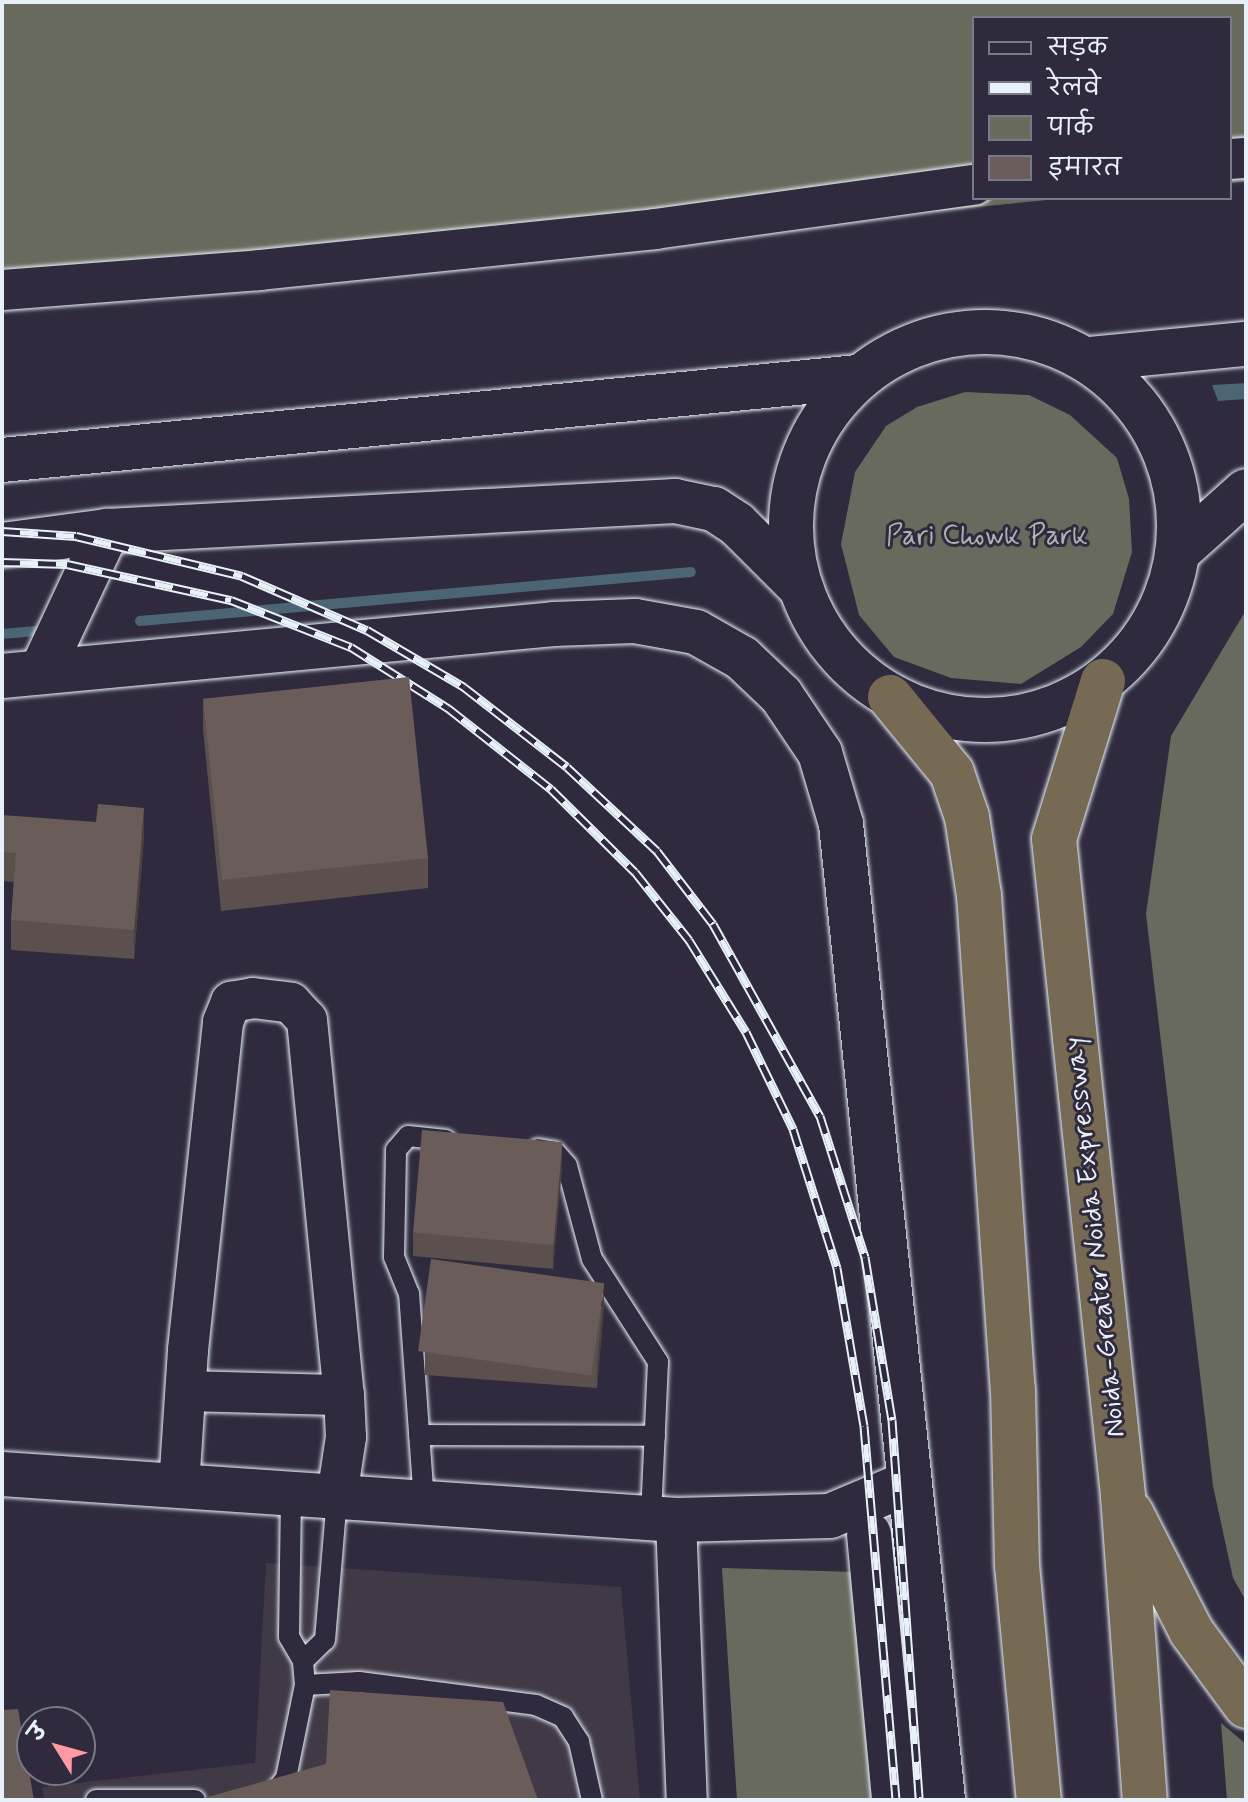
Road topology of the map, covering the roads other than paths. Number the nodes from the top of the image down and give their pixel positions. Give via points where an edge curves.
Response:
1 (972, 185) edge
2 (2, 290) edge
3 (1246, 344) edge
4 (1089, 359) junction
5 (858, 377) junction
6 (2, 460) edge
7 (1246, 491) edge
8 (107, 531) junction
9 (2, 545) edge
10 (1178, 552) junction
11 (799, 586) junction
12 (22, 674) edge
13 (1103, 681) junction
14 (890, 697) junction
15 (471, 1142) edge
16 (517, 1147) edge
17 (187, 1391) junction
18 (344, 1395) junction
19 (419, 1435) junction
20 (655, 1436) junction
21 (2, 1474) edge
22 (908, 1483) junction
23 (179, 1486) junction
24 (291, 1493) junction
25 (337, 1496) junction
26 (1123, 1496) junction
27 (424, 1502) junction
28 (830, 1516) junction
29 (663, 1519) junction
30 (869, 1534) junction
31 (916, 1556) junction
32 (303, 1661) junction
33 (305, 1685) junction
34 (1246, 1706) edge
35 (96, 1800) edge
36 (195, 1800) edge
37 (257, 1800) edge
38 (592, 1800) edge
39 (687, 1800) edge
40 (894, 1800) edge
41 (943, 1800) edge
42 (1039, 1800) edge
43 (1145, 1800) edge

1 - 2 street via 655,229
3 - 4 street
4 - 5 street via 1032,336 971,330 911,345
4 - 10 street via 1132,396 1162,443 1178,496
5 - 6 street
5 - 11 street via 819,420 798,473 790,530
7 - 10 street
8 - 9 street
8 - 11 street via 675,501 714,509 737,524
8 - 12 street
10 - 13 street via 1165,602 1139,645
11 - 14 street via 820,630 851,668
12 - 22 street via 635,621 696,632 742,658 781,695 820,753 841,824
13 - 14 street via 1054,708 999,721 942,717
13 - 26 highway, Noida-Greater Noida Expressway via 1054,839
14 - 42 highway via 952,773 967,817 979,895 1013,1390 1017,1565
15 - 19 lane via 408,1136 396,1150 394,1257 409,1294
16 - 20 lane via 555,1152 567,1166 592,1259 658,1362
17 - 18 street
17 - 18 street via 223,1022 231,1002 253,998 291,1003 307,1020
17 - 23 street
18 - 25 street via 346,1437
19 - 20 lane
19 - 27 lane
20 - 29 lane
21 - 23 street
22 - 28 street
22 - 31 street
23 - 24 street
24 - 25 street
24 - 32 lane via 289,1637
25 - 27 street
25 - 32 lane via 325,1640
26 - 34 highway via 1191,1631
26 - 43 highway, Noida-Greater Noida Expressway
27 - 29 street
28 - 29 street
28 - 30 street
29 - 39 street
30 - 31 street
30 - 40 street
31 - 41 street
32 - 33 lane
33 - 37 lane via 286,1778 274,1793
33 - 38 lane via 359,1682 536,1705 563,1717 579,1742
35 - 36 lane

